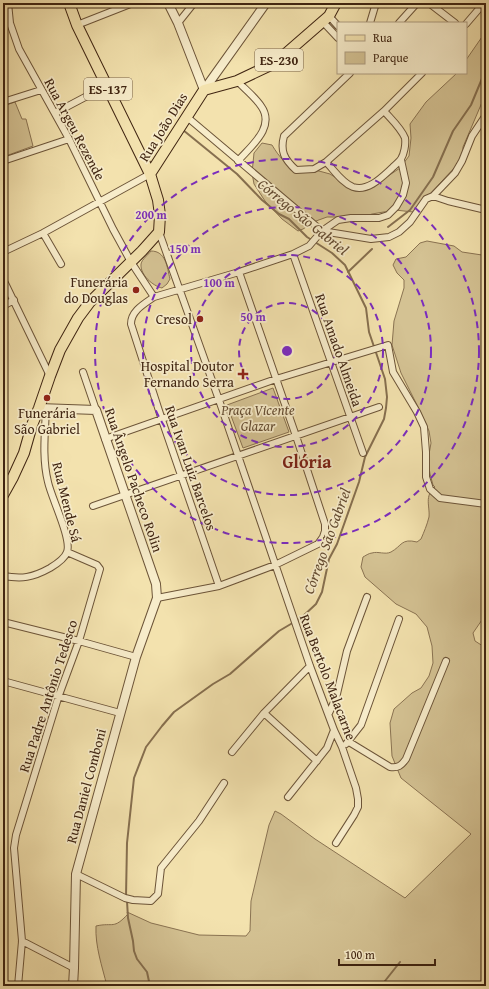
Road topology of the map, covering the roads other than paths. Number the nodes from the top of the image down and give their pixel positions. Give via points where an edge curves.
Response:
1 (8, 3) edge
2 (69, 3) edge
3 (133, 3) edge
4 (168, 3) edge
5 (194, 3) edge
6 (266, 3) edge
7 (336, 3) edge
8 (376, 3) edge
9 (416, 3) edge
10 (429, 3) edge
11 (484, 3) edge
12 (326, 19) junction
13 (178, 22) junction
14 (370, 22) edge
15 (400, 22) edge
16 (453, 22) edge
17 (467, 23) edge
18 (77, 25) junction
19 (337, 25) edge
20 (337, 36) edge
21 (349, 74) edge
22 (421, 74) edge
23 (237, 81) junction
24 (106, 86) junction
25 (41, 90) junction
26 (202, 92) junction
27 (3, 102) edge
28 (384, 112) junction
29 (55, 113) junction
30 (486, 115) edge
31 (187, 117) junction
32 (69, 139) junction
33 (401, 160) junction
34 (3, 161) edge
35 (238, 161) junction
36 (326, 162) junction
37 (150, 174) junction
38 (433, 196) junction
39 (100, 202) junction
40 (486, 210) edge
41 (322, 231) junction
42 (159, 232) junction
43 (43, 233) junction
44 (3, 252) edge
45 (293, 254) junction
46 (131, 262) junction
47 (61, 264) dead end
48 (239, 272) junction
49 (3, 279) edge
50 (178, 289) junction
51 (154, 297) junction
52 (14, 300) junction
53 (3, 306) edge
54 (331, 362) junction
55 (83, 372) dead end
56 (50, 376) junction
57 (276, 379) junction
58 (219, 400) junction
59 (379, 407) dead end
60 (43, 409) junction
61 (96, 410) junction
62 (350, 418) junction
63 (162, 420) junction
64 (296, 436) junction
65 (105, 439) junction
66 (363, 453) dead end
67 (238, 456) junction
68 (182, 476) junction
69 (3, 495) edge
70 (126, 495) junction
71 (486, 504) edge
72 (93, 506) dead end
73 (67, 552) junction
74 (275, 565) junction
75 (3, 576) edge
76 (219, 586) junction
77 (367, 597) dead end
78 (156, 598) junction
79 (399, 619) dead end
80 (3, 622) edge
81 (78, 641) junction
82 (136, 657) junction
83 (446, 661) dead end
84 (310, 666) junction
85 (4, 681) edge
86 (3, 688) edge
87 (59, 695) junction
88 (120, 713) junction
89 (264, 713) junction
90 (329, 713) junction
91 (334, 730) junction
92 (349, 742) junction
93 (342, 747) junction
94 (232, 752) dead end
95 (317, 761) junction
96 (224, 784) dead end
97 (288, 797) dead end
98 (336, 843) dead end
99 (76, 874) junction
100 (22, 941) junction
101 (74, 968) junction
102 (18, 986) edge
103 (73, 986) edge

1 - 25 street, Rua Argeu Rezende via 10,24 19,49
2 - 18 main road, ES-137
3 - 18 street
4 - 13 street
5 - 13 street
6 - 26 street, Rua João Dias
7 - 12 main road, ES-230
8 - 14 street
9 - 15 street
10 - 16 street
11 - 17 street
12 - 19 street
12 - 20 street
12 - 23 main road, ES-230 via 275,63
13 - 26 street
18 - 24 main road, ES-137
21 - 36 street via 284,136 282,153 296,170 314,169
22 - 28 street
23 - 26 main road, ES-230
23 - 35 street via 261,106 266,121 264,130
24 - 29 street
24 - 37 main road, ES-137
25 - 27 street
25 - 29 street, Rua Argeu Rezende
26 - 31 main road, Rua João Dias
28 - 33 street via 405,138
28 - 36 street
29 - 32 street, Rua Argeu Rezende
30 - 38 street via 472,136 459,166
31 - 35 street
31 - 37 main road, Rua João Dias
32 - 34 street
32 - 39 street, Rua Argeu Rezende
33 - 36 street via 380,179 360,188 352,187 344,181
33 - 41 street via 406,183 403,195 388,215 379,218 338,220
35 - 41 street
37 - 39 street
37 - 42 main road, ES-137 via 158,200
38 - 40 street
38 - 41 street via 426,199 410,222 389,237 371,239
39 - 43 street
39 - 46 street, Rua Argeu Rezende
41 - 45 street, Rua Ivan Luiz Barcelos via 311,245
42 - 46 main road
42 - 50 street, Rua Bertolo Malacarne
43 - 44 street
43 - 47 street
45 - 48 street, Rua Ivan Luiz Barcelos
45 - 54 street, Rua Amado Almeida
46 - 51 street, Rua Argeu Rezende
46 - 56 main road via 90,302 78,318 60,350
48 - 50 street, Rua Ivan Luiz Barcelos
48 - 57 street
49 - 52 street
50 - 51 street, Rua Ivan Luiz Barcelos
50 - 58 street, Rua Bertolo Malacarne
51 - 63 street, Rua Ivan Luiz Barcelos via 134,314 131,324
52 - 53 street
52 - 56 street
54 - 57 street
54 - 62 street, Rua Amado Almeida
54 - 71 street via 388,345 393,372 424,427 426,477 430,489 440,498
55 - 61 street, Rua Ângelo Pacheco Rolin
56 - 60 main road
57 - 58 street
57 - 64 street
58 - 63 street
58 - 67 street, Rua Bertolo Malacarne
59 - 62 street
60 - 61 street
60 - 69 main road via 32,425 24,453
60 - 73 street, Rua Mende Sá via 44,456 48,482 64,529 68,544
61 - 65 street, Rua Ângelo Pacheco Rolin
62 - 64 street
62 - 66 street, Rua Amado Almeida
63 - 65 street
63 - 68 street, Rua Ivan Luiz Barcelos
64 - 67 street
64 - 74 street via 325,524 325,531 318,544
65 - 70 street, Rua Ângelo Pacheco Rolin
67 - 68 street
67 - 74 street, Rua Bertolo Malacarne
68 - 70 street
68 - 76 street, Rua Ivan Luiz Barcelos
70 - 72 street
70 - 78 street, Rua Ângelo Pacheco Rolin via 156,584
73 - 75 street, Rua Mende Sá via 56,565 39,574 18,578
73 - 81 street, Rua Padre Antônio Tedesco via 97,565 100,569
74 - 76 street
74 - 84 street, Rua Bertolo Malacarne
76 - 78 street
77 - 90 street
78 - 82 street, Rua Daniel Comboni
79 - 92 street via 362,725
80 - 81 street
81 - 82 street
81 - 87 street, Rua Padre Antônio Tedesco
82 - 88 street, Rua Daniel Comboni
83 - 92 street via 401,766 390,767
84 - 89 street
84 - 90 street, Rua Bertolo Malacarne
85 - 86 street
85 - 87 street
87 - 88 street
87 - 100 street, Rua Padre Antônio Tedesco via 14,848
88 - 99 street, Rua Daniel Comboni
89 - 94 street
89 - 95 street
90 - 91 street, Rua Bertolo Malacarne
91 - 93 street, Rua Bertolo Malacarne
91 - 95 street via 327,748
92 - 93 street
93 - 98 street, Rua Bertolo Malacarne via 356,788 358,807
95 - 97 street
96 - 99 street via 199,821 161,868 158,894 151,901 125,898
99 - 101 street, Rua Daniel Comboni
100 - 101 street
100 - 102 street, Rua Padre Antônio Tedesco
101 - 103 street, Rua Daniel Comboni

